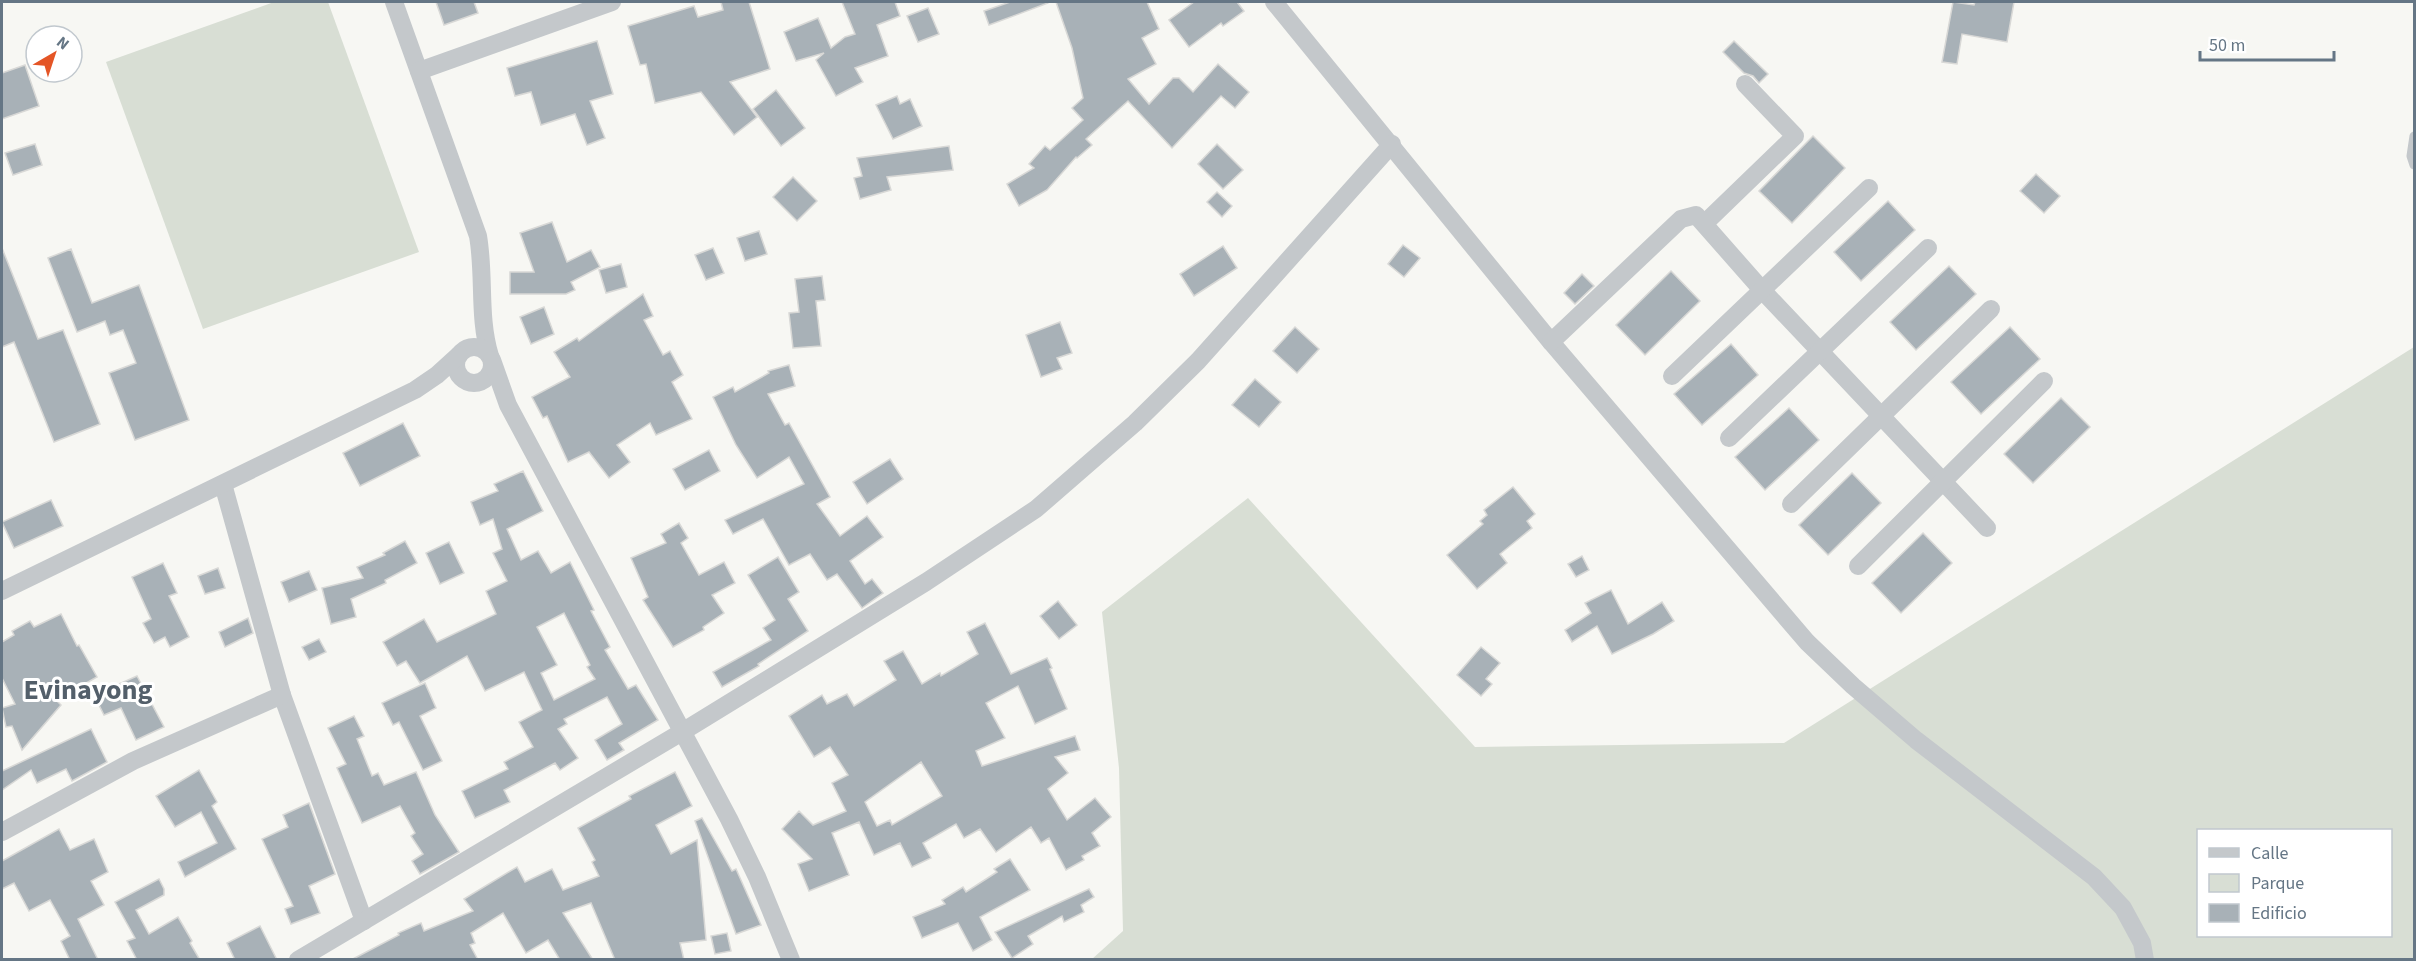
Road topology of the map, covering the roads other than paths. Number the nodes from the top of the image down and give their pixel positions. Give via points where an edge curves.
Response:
1 (394, 2) edge
2 (612, 2) edge
3 (1274, 2) edge
4 (419, 71) junction
5 (1745, 84) dead end
6 (2415, 136) edge
7 (1392, 144) junction
8 (2415, 165) edge
9 (1869, 188) dead end
10 (1705, 223) junction
11 (1929, 248) dead end
12 (1762, 290) junction
13 (481, 293) junction
14 (1991, 309) dead end
15 (1551, 342) junction
16 (1821, 351) junction
17 (460, 353) junction
18 (491, 358) junction
19 (1672, 376) dead end
20 (467, 381) junction
21 (2044, 381) dead end
22 (415, 390) junction
23 (1881, 416) junction
24 (517, 421) junction
25 (1729, 438) dead end
26 (1941, 482) junction
27 (223, 484) junction
28 (1791, 504) dead end
29 (1987, 528) dead end
30 (1858, 566) dead end
31 (2, 591) edge
32 (282, 695) junction
33 (682, 732) junction
34 (2, 832) edge
35 (364, 921) junction
36 (298, 960) edge
37 (791, 960) edge
38 (2145, 960) edge

1 - 4 street
2 - 4 street
3 - 7 street
4 - 13 street via 478,236
5 - 10 street via 1795,136
6 - 8 lane via 2411,156
7 - 15 street
7 - 33 street via 1198,361 1073,479 926,582
9 - 12 street
10 - 12 street
10 - 15 street via 1696,215 1681,219
11 - 16 street
12 - 16 street
12 - 19 street
13 - 17 street via 471,337
13 - 18 street
14 - 23 street
15 - 38 street via 1807,642 1916,740 2094,877 2123,908 2142,943
16 - 23 street
16 - 25 street
17 - 18 street via 477,347
17 - 20 street via 457,370
17 - 22 street
18 - 20 street via 492,370 486,379
18 - 24 street
20 - 22 street via 449,381
20 - 24 street via 489,393
21 - 26 street
22 - 27 street
23 - 26 street
23 - 28 street
24 - 33 street
26 - 29 street
26 - 30 street
27 - 31 street
27 - 32 street
32 - 34 street via 134,761
32 - 35 street
33 - 35 street
33 - 37 street via 757,877
35 - 36 street

